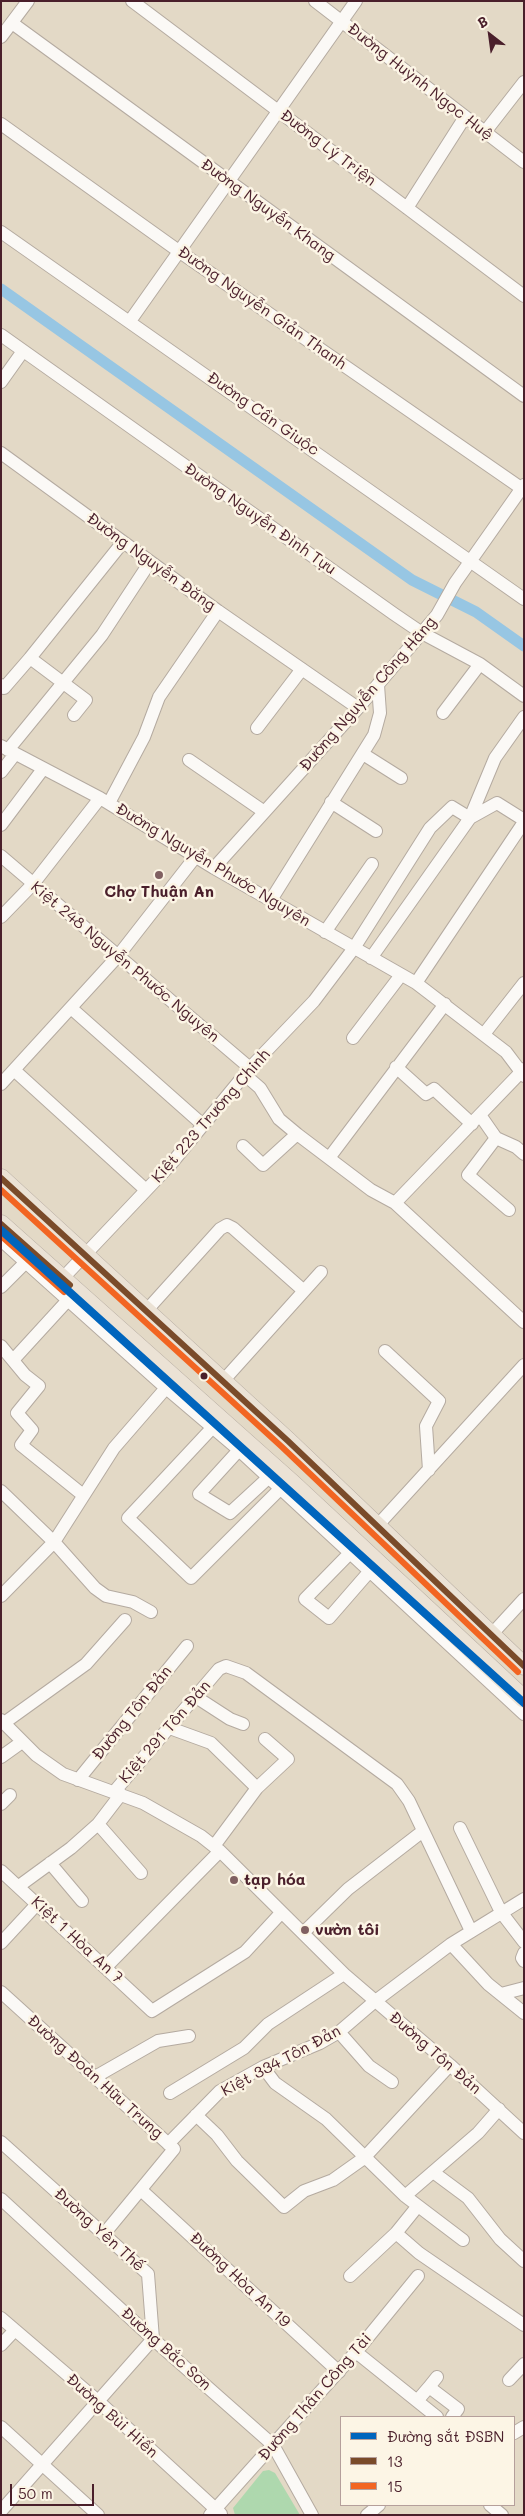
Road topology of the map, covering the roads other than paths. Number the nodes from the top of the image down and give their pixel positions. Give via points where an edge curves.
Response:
1 (28, 1) edge
2 (132, 1) edge
3 (315, 1) edge
4 (356, 1) edge
5 (342, 21) junction
6 (12, 23) junction
7 (1, 37) edge
8 (524, 82) edge
9 (280, 112) junction
10 (465, 117) junction
11 (1, 124) edge
12 (485, 132) junction
13 (524, 162) edge
14 (229, 181) junction
15 (407, 208) junction
16 (1, 232) edge
17 (180, 252) junction
18 (524, 296) edge
19 (130, 321) junction
20 (1, 335) edge
21 (24, 350) junction
22 (1, 382) edge
23 (524, 396) edge
24 (1, 453) edge
25 (523, 488) edge
26 (123, 542) junction
27 (473, 561) junction
28 (150, 562) junction
29 (524, 599) edge
30 (218, 611) junction
31 (422, 633) junction
32 (30, 658) junction
33 (480, 664) junction
34 (302, 669) junction
35 (63, 683) junction
36 (1, 685) edge
37 (378, 685) junction
38 (524, 696) edge
39 (358, 708) junction
40 (443, 713) dead end
41 (74, 715) dead end
42 (524, 717) edge
43 (257, 728) dead end
44 (8, 750) edge
45 (363, 754) junction
46 (189, 760) dead end
47 (43, 769) junction
48 (1, 772) edge
49 (401, 778) dead end
50 (105, 800) junction
51 (332, 802) junction
52 (263, 811) junction
53 (470, 818) junction
54 (524, 821) edge
55 (1, 825) edge
56 (376, 831) dead end
57 (1, 856) edge
58 (196, 856) junction
59 (372, 864) dead end
60 (214, 868) junction
61 (33, 884) junction
62 (271, 900) junction
63 (1, 917) edge
64 (325, 932) junction
65 (354, 948) junction
66 (118, 956) junction
67 (371, 958) junction
68 (401, 975) junction
69 (416, 983) junction
70 (524, 983) edge
71 (445, 1004) junction
72 (71, 1008) junction
73 (484, 1034) junction
74 (353, 1038) dead end
75 (396, 1067) junction
76 (14, 1070) junction
77 (247, 1072) junction
78 (523, 1072) edge
79 (1, 1084) edge
80 (476, 1120) junction
81 (203, 1125) junction
82 (297, 1134) junction
83 (496, 1138) junction
84 (243, 1146) dead end
85 (524, 1154) edge
86 (329, 1158) junction
87 (1, 1178) edge
88 (146, 1190) junction
89 (394, 1203) junction
90 (509, 1210) dead end
91 (1, 1224) edge
92 (1, 1240) edge
93 (85, 1255) junction
94 (26, 1262) junction
95 (321, 1272) dead end
96 (62, 1279) junction
97 (1, 1288) edge
98 (304, 1291) junction
99 (68, 1300) junction
100 (146, 1311) junction
101 (524, 1322) edge
102 (1, 1346) edge
103 (385, 1351) dead end
104 (14, 1359) junction
105 (524, 1365) edge
106 (223, 1382) junction
107 (166, 1388) junction
108 (213, 1427) junction
109 (239, 1450) junction
110 (301, 1453) junction
111 (429, 1470) junction
112 (276, 1480) junction
113 (1, 1491) edge
114 (83, 1494) junction
115 (377, 1526) junction
116 (54, 1542) junction
117 (349, 1554) junction
118 (369, 1572) junction
119 (1, 1596) edge
120 (524, 1599) edge
121 (151, 1612) dead end
122 (467, 1613) junction
123 (125, 1620) dead end
124 (449, 1632) junction
125 (491, 1635) junction
126 (187, 1646) dead end
127 (524, 1666) edge
128 (196, 1697) junction
129 (524, 1699) edge
130 (524, 1714) edge
131 (3, 1721) edge
132 (243, 1724) dead end
133 (167, 1727) junction
134 (265, 1739) dead end
135 (22, 1742) junction
136 (1, 1757) edge
137 (78, 1780) junction
138 (257, 1788) junction
139 (118, 1793) junction
140 (98, 1824) junction
141 (460, 1828) dead end
142 (423, 1831) junction
143 (217, 1849) junction
144 (50, 1863) junction
145 (1, 1871) edge
146 (141, 1873) dead end
147 (19, 1886) junction
148 (524, 1899) edge
149 (82, 1902) dead end
150 (38, 1903) junction
151 (281, 1912) junction
152 (501, 1912) junction
153 (471, 1930) junction
154 (303, 1933) junction
155 (524, 1942) edge
156 (1, 1943) edge
157 (451, 1944) junction
158 (524, 1953) edge
159 (524, 1961) edge
160 (106, 1967) junction
161 (344, 1974) junction
162 (524, 1988) edge
163 (1, 1992) edge
164 (501, 1994) junction
165 (374, 2002) junction
166 (524, 2013) edge
167 (340, 2032) junction
168 (189, 2036) dead end
169 (450, 2065) junction
170 (263, 2067) junction
171 (94, 2077) junction
172 (392, 2082) dead end
173 (170, 2093) dead end
174 (499, 2109) junction
175 (196, 2115) junction
176 (524, 2133) edge
177 (1, 2142) edge
178 (168, 2144) junction
179 (364, 2158) junction
180 (432, 2172) junction
181 (141, 2190) junction
182 (405, 2196) junction
183 (1, 2199) edge
184 (417, 2207) junction
185 (104, 2234) junction
186 (396, 2234) junction
187 (463, 2240) dead end
188 (524, 2261) edge
189 (350, 2276) dead end
190 (418, 2276) dead end
191 (1, 2318) edge
192 (524, 2324) edge
193 (15, 2330) junction
194 (153, 2339) junction
195 (1, 2345) edge
196 (356, 2352) junction
197 (524, 2364) edge
198 (339, 2372) junction
199 (510, 2380) dead end
200 (98, 2401) junction
201 (418, 2401) junction
202 (436, 2416) edge
203 (453, 2416) edge
204 (1, 2428) edge
205 (273, 2444) junction
206 (42, 2464) junction
207 (2, 2509) edge
208 (216, 2513) edge
209 (98, 2515) edge
210 (312, 2515) edge

1 - 6 street
2 - 9 street, Đường Lý Triện
3 - 5 street, Đường Huỳnh Ngọc Huệ
4 - 5 street
5 - 9 street
5 - 10 street, Đường Huỳnh Ngọc Huệ
6 - 7 street
6 - 14 street, Đường Nguyễn Khang
8 - 12 street
9 - 14 street
9 - 15 street, Đường Lý Triện
10 - 12 street, Đường Huỳnh Ngọc Huệ
10 - 15 street
11 - 17 street, Đường Nguyễn Giản Thanh
12 - 13 street, Đường Huỳnh Ngọc Huệ
14 - 17 street
14 - 23 street, Đường Nguyễn Khang
15 - 18 street, Đường Lý Triện
16 - 19 street, Đường Cần Giuộc
17 - 19 street
17 - 25 street, Đường Nguyễn Giản Thanh
19 - 27 street, Đường Cần Giuộc
20 - 21 street, Đường Nguyễn Đình Tựu
21 - 22 street
21 - 31 street, Đường Nguyễn Đình Tựu
24 - 26 street, Đường Nguyễn Đăng
25 - 27 street, Đường Nguyễn Công Hãng
26 - 28 street, Đường Nguyễn Đăng
26 - 32 street
27 - 29 street, Đường Cần Giuộc
27 - 31 street, Đường Nguyễn Công Hãng
28 - 30 street, Đường Nguyễn Đăng
28 - 35 street via 107,628
30 - 34 street, Đường Nguyễn Đăng
30 - 50 street via 159,697 144,737
31 - 33 street, Đường Nguyễn Đình Tựu
31 - 37 street, Đường Nguyễn Công Hãng
32 - 35 street
32 - 36 street via 4,688
33 - 38 street, Đường Nguyễn Đình Tựu
33 - 40 street
34 - 39 street, Đường Nguyễn Đăng
34 - 43 street
35 - 41 street via 86,700
35 - 44 street
37 - 39 street, Đường Nguyễn Công Hãng
37 - 45 street via 381,698 379,724
39 - 52 street, Đường Nguyễn Công Hãng
42 - 53 street via 495,758
44 - 47 street, Đường Nguyễn Phước Nguyên
44 - 48 street
45 - 49 street
45 - 51 street
46 - 52 street
47 - 50 street, Đường Nguyễn Phước Nguyên
47 - 55 street
50 - 58 street, Đường Nguyễn Phước Nguyên
50 - 61 street, Đường Nguyễn Phước Nguyên
51 - 56 street
51 - 62 street
52 - 60 street, Đường Nguyễn Công Hãng
53 - 54 street via 497,803
53 - 65 street, Kiệt 223 Trường Chinh via 452,807 430,828
53 - 67 street
54 - 69 street
57 - 61 street, Kiệt 248 Nguyễn Phước Nguyên
58 - 60 street, Đường Nguyễn Phước Nguyên
58 - 66 street
59 - 64 street, Đường Nguyễn Phước Nguyên
60 - 62 street, Đường Nguyễn Phước Nguyên
61 - 63 street, Đường Nguyễn Phước Nguyên
61 - 66 street, Kiệt 248 Nguyễn Phước Nguyên
62 - 64 street, Đường Nguyễn Phước Nguyên
64 - 65 street, Đường Nguyễn Phước Nguyên
65 - 67 street, Đường Nguyễn Phước Nguyên
65 - 77 street, Kiệt 223 Trường Chinh via 314,1001
66 - 72 street
66 - 77 street, Kiệt 248 Nguyễn Phước Nguyên
67 - 68 street, Đường Nguyễn Phước Nguyên
68 - 69 street, Đường Nguyễn Phước Nguyên
68 - 74 street
69 - 71 street, Đường Nguyễn Phước Nguyên
70 - 73 street
71 - 73 street, Đường Nguyễn Phước Nguyên
71 - 75 street
72 - 76 street
72 - 81 street
73 - 78 street, Đường Nguyễn Phước Nguyên
75 - 80 street via 426,1094 434,1089
75 - 86 street
76 - 79 street
76 - 88 street
77 - 81 street, Kiệt 223 Trường Chinh
77 - 82 street, Kiệt 248 Nguyễn Phước Nguyên via 279,1119
78 - 80 street
80 - 83 street
80 - 89 street
81 - 88 street, Kiệt 223 Trường Chinh
82 - 84 street via 263,1165
82 - 86 street, Kiệt 248 Nguyễn Phước Nguyên
83 - 85 street
83 - 90 street via 468,1175
86 - 89 street, Kiệt 248 Nguyễn Phước Nguyên
87 - 93 highway
88 - 93 street, Kiệt 223 Trường Chinh
89 - 101 street, Kiệt 248 Nguyễn Phước Nguyên
91 - 96 highway
92 - 94 street
93 - 96 street, Kiệt 223 Trường Chinh
93 - 100 highway
94 - 97 street
94 - 99 street
95 - 98 street
96 - 112 highway
98 - 100 street via 227,1225
98 - 106 street
99 - 104 street
99 - 107 street
100 - 106 highway
102 - 104 street
103 - 111 street via 439,1401 426,1426
104 - 114 street via 25,1375 39,1386 17,1414 32,1430 21,1445
105 - 111 street
106 - 110 highway
107 - 108 street
107 - 114 street via 114,1448
108 - 109 street
108 - 112 street via 128,1518 191,1578
109 - 112 street
109 - 112 street via 199,1494 230,1513
110 - 112 highway
110 - 115 highway
111 - 115 street
112 - 117 street
112 - 124 highway
113 - 116 street
114 - 116 street
115 - 122 highway
116 - 119 street
116 - 121 street via 101,1593 133,1602
117 - 118 street
117 - 118 street via 305,1598 329,1618
118 - 130 street
120 - 125 street
122 - 124 highway
122 - 125 highway
123 - 131 street, Đường Tôn Đản via 86,1664
124 - 129 highway
125 - 127 highway
126 - 137 street, Đường Tôn Đản
128 - 132 street
128 - 133 street, Kiệt 291 Tôn Đản
128 - 142 street, Kiệt 291 Tôn Đản via 226,1666 246,1673 393,1779 409,1801
131 - 135 street, Đường Tôn Đản
133 - 138 street via 212,1743
133 - 139 street, Kiệt 291 Tôn Đản
134 - 138 street via 288,1759
135 - 136 street
135 - 137 street, Đường Tôn Đản via 48,1765
137 - 139 street, Đường Tôn Đản
138 - 143 street
139 - 140 street, Kiệt 291 Tôn Đản
139 - 143 street, Đường Tôn Đản via 164,1814
140 - 144 street, Kiệt 291 Tôn Đản
140 - 146 street
141 - 152 street
142 - 153 street
142 - 154 street via 348,1889
143 - 151 street, Đường Tôn Đản
143 - 160 street
144 - 147 street, Kiệt 291 Tôn Đản
144 - 149 street
145 - 147 street, Kiệt 1 Hòa An 7
147 - 150 street, Kiệt 1 Hòa An 7
148 - 152 street, Kiệt 334 Tôn Đản
150 - 156 street
150 - 160 street, Kiệt 1 Hòa An 7
151 - 154 street, Đường Tôn Đản
151 - 160 street, Kiệt 1 Hòa An 7 via 245,1952 152,2010
152 - 153 street, Kiệt 334 Tôn Đản
152 - 155 street
153 - 157 street, Kiệt 334 Tôn Đản
154 - 161 street, Đường Tôn Đản
157 - 164 street
157 - 165 street, Kiệt 334 Tôn Đản
158 - 159 street
161 - 165 street, Đường Tôn Đản
161 - 173 street via 268,2024 244,2048
162 - 164 street
163 - 171 street, Đường Đoàn Hữu Trưng
164 - 166 street
165 - 167 street, Kiệt 334 Tôn Đản
165 - 169 street, Đường Tôn Đản
167 - 170 street, Kiệt 334 Tôn Đản
167 - 172 street via 369,2066
168 - 171 street via 158,2041
169 - 174 street, Đường Tôn Đản
169 - 179 street
170 - 175 street, Kiệt 334 Tôn Đản via 220,2091
170 - 179 street via 275,2083 326,2119
171 - 178 street, Đường Đoàn Hữu Trưng
174 - 176 street, Đường Tôn Đản
174 - 180 street via 478,2133
175 - 178 street, Kiệt 334 Tôn Đản
175 - 179 street via 284,2207 304,2191 333,2180
177 - 185 street, Đường Yên Thế
178 - 181 street, Đường Đoàn Hữu Trưng via 174,2149
179 - 182 street
180 - 182 street
180 - 188 street via 473,2203 500,2239
181 - 185 street, Đường Đoàn Hữu Trưng
181 - 198 street, Đường Hòa An 19
182 - 184 street
183 - 194 street, Đường Bắc Sơn
184 - 186 street
184 - 187 street
185 - 194 street, Đường Yên Thế via 148,2274
186 - 189 street
186 - 192 street
190 - 196 street, Đường Thân Công Tài
191 - 193 street, Đường Bùi Hiển
193 - 195 street
193 - 200 street, Đường Bùi Hiển
194 - 200 street
194 - 205 street, Đường Bắc Sơn
196 - 198 street, Đường Thân Công Tài
196 - 201 street
197 - 199 street
198 - 205 street, Đường Thân Công Tài
200 - 206 street
200 - 208 street, Đường Bùi Hiển
201 - 202 street
201 - 203 street via 433,2382 458,2409
204 - 206 street
205 - 208 street, Đường Thân Công Tài
205 - 210 street, Đường Bắc Sơn
206 - 207 street
206 - 209 street

